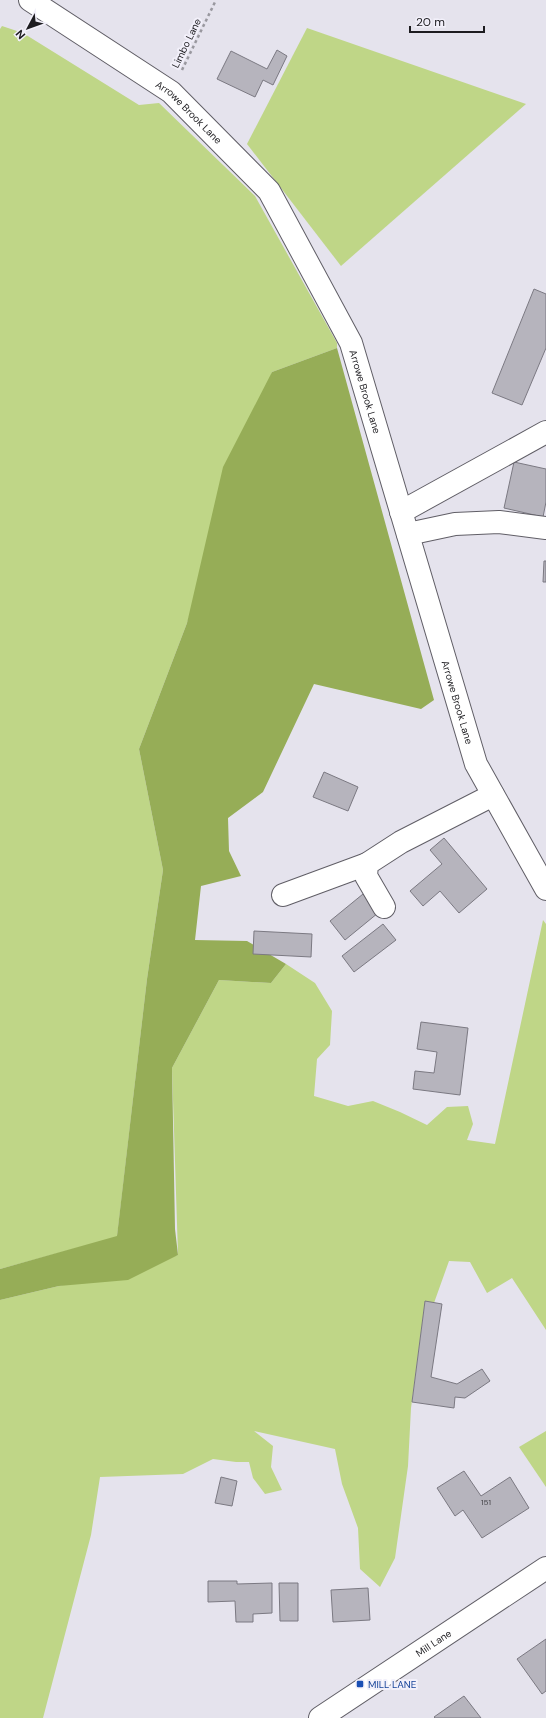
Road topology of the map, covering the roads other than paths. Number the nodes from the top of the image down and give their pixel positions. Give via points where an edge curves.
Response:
1 (30, 0) edge
2 (546, 432) edge
3 (401, 512) junction
4 (546, 528) edge
5 (408, 534) junction
6 (493, 796) junction
7 (367, 864) junction
8 (546, 889) edge
9 (283, 895) dead end
10 (384, 907) dead end
11 (546, 1568) edge
12 (320, 1718) edge

1 - 3 street, Arrowe Brook Lane via 171,92 269,191 351,343
2 - 3 street
3 - 5 street, Arrowe Brook Lane
4 - 5 street via 499,522 455,524
5 - 6 street, Arrowe Brook Lane via 476,764
6 - 7 street via 401,842
6 - 8 street, Arrowe Brook Lane
7 - 9 street
7 - 10 street via 366,876
11 - 12 street, Mill Lane

